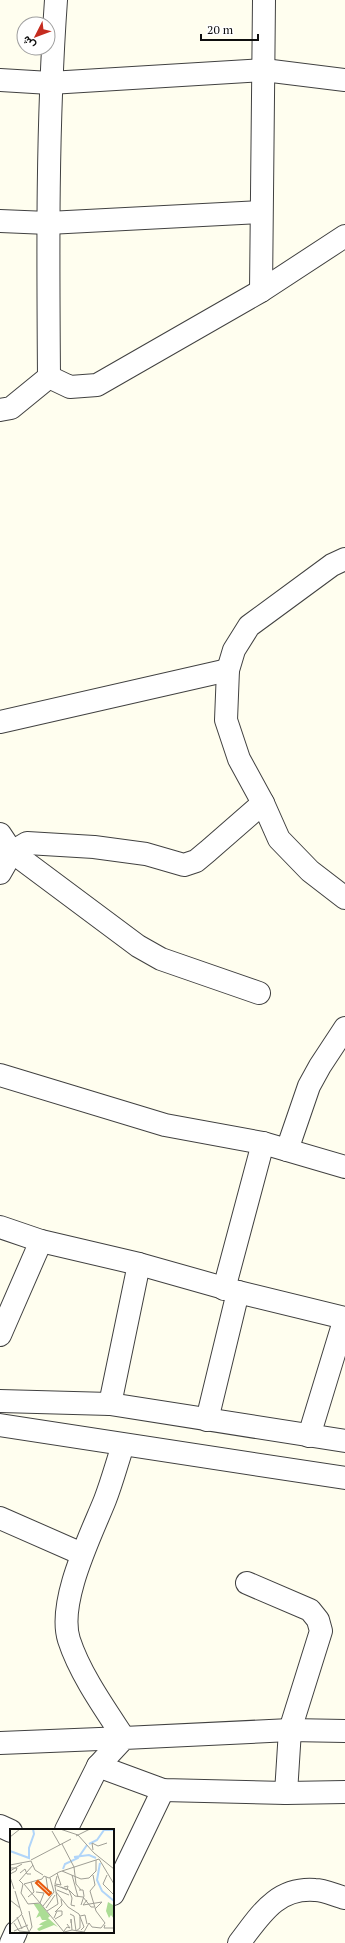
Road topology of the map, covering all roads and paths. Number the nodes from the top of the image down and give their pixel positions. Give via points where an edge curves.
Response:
1 (56, 0) edge
2 (264, 0) edge
3 (264, 70) junction
4 (0, 80) edge
5 (345, 80) edge
6 (50, 82) junction
7 (261, 212) junction
8 (0, 221) edge
9 (48, 224) junction
10 (345, 236) edge
11 (261, 291) junction
12 (49, 377) junction
13 (0, 410) edge
14 (345, 559) edge
15 (228, 670) junction
16 (0, 722) edge
17 (263, 803) junction
18 (0, 834) edge
19 (12, 852) junction
20 (0, 873) edge
21 (345, 898) edge
22 (259, 993) dead end
23 (344, 1031) edge
24 (0, 1075) edge
25 (263, 1144) junction
26 (287, 1150) junction
27 (345, 1167) edge
28 (0, 1227) edge
29 (42, 1241) junction
30 (139, 1264) junction
31 (231, 1290) junction
32 (345, 1318) edge
33 (0, 1335) edge
34 (0, 1401) edge
35 (110, 1404) junction
36 (207, 1420) junction
37 (0, 1425) edge
38 (309, 1436) junction
39 (345, 1441) edge
40 (123, 1445) junction
41 (345, 1478) edge
42 (0, 1518) edge
43 (82, 1554) junction
44 (247, 1583) dead end
45 (290, 1730) junction
46 (345, 1731) edge
47 (124, 1738) junction
48 (0, 1743) edge
49 (98, 1766) junction
50 (163, 1790) junction
51 (345, 1792) edge
52 (286, 1793) junction
53 (0, 1826) edge
54 (66, 1829) edge
55 (10, 1831) edge
56 (114, 1892) edge
57 (345, 1898) edge
58 (16, 1933) edge
59 (11, 1943) edge
60 (239, 1943) edge

1 - 6 street
2 - 3 street
3 - 5 street
3 - 6 street
3 - 7 street
4 - 6 street
6 - 9 street
7 - 9 street
7 - 11 street
8 - 9 street
9 - 12 street
10 - 11 street
11 - 12 street via 97,385 70,387
12 - 13 street via 11,408
14 - 15 street via 332,565 249,626 234,650
15 - 16 street
15 - 17 street via 226,720 239,759
17 - 19 street via 196,861 184,865 146,854 94,848 27,843
17 - 21 street via 279,839 310,871
18 - 19 street
19 - 20 street
19 - 22 street via 138,946 161,959
23 - 26 street via 309,1086
24 - 25 street via 165,1125
25 - 26 street
25 - 31 street
26 - 27 street
28 - 29 street
29 - 30 street
29 - 33 street
30 - 31 street
30 - 35 street
31 - 32 street
31 - 36 street
32 - 38 street
34 - 35 street
35 - 36 street
36 - 38 street
37 - 40 street
38 - 39 street
40 - 41 street
40 - 43 street via 105,1499
42 - 43 street
43 - 47 street via 70,1599 67,1627 69,1640 99,1700
44 - 45 street via 310,1610 318,1620 321,1631
45 - 46 street
45 - 47 street
45 - 52 street
47 - 48 street
47 - 49 street
49 - 50 street
49 - 54 street
50 - 52 street
50 - 56 street
51 - 52 street
53 - 55 street
57 - 60 street via 316,1890 287,1894 275,1900
58 - 59 street

